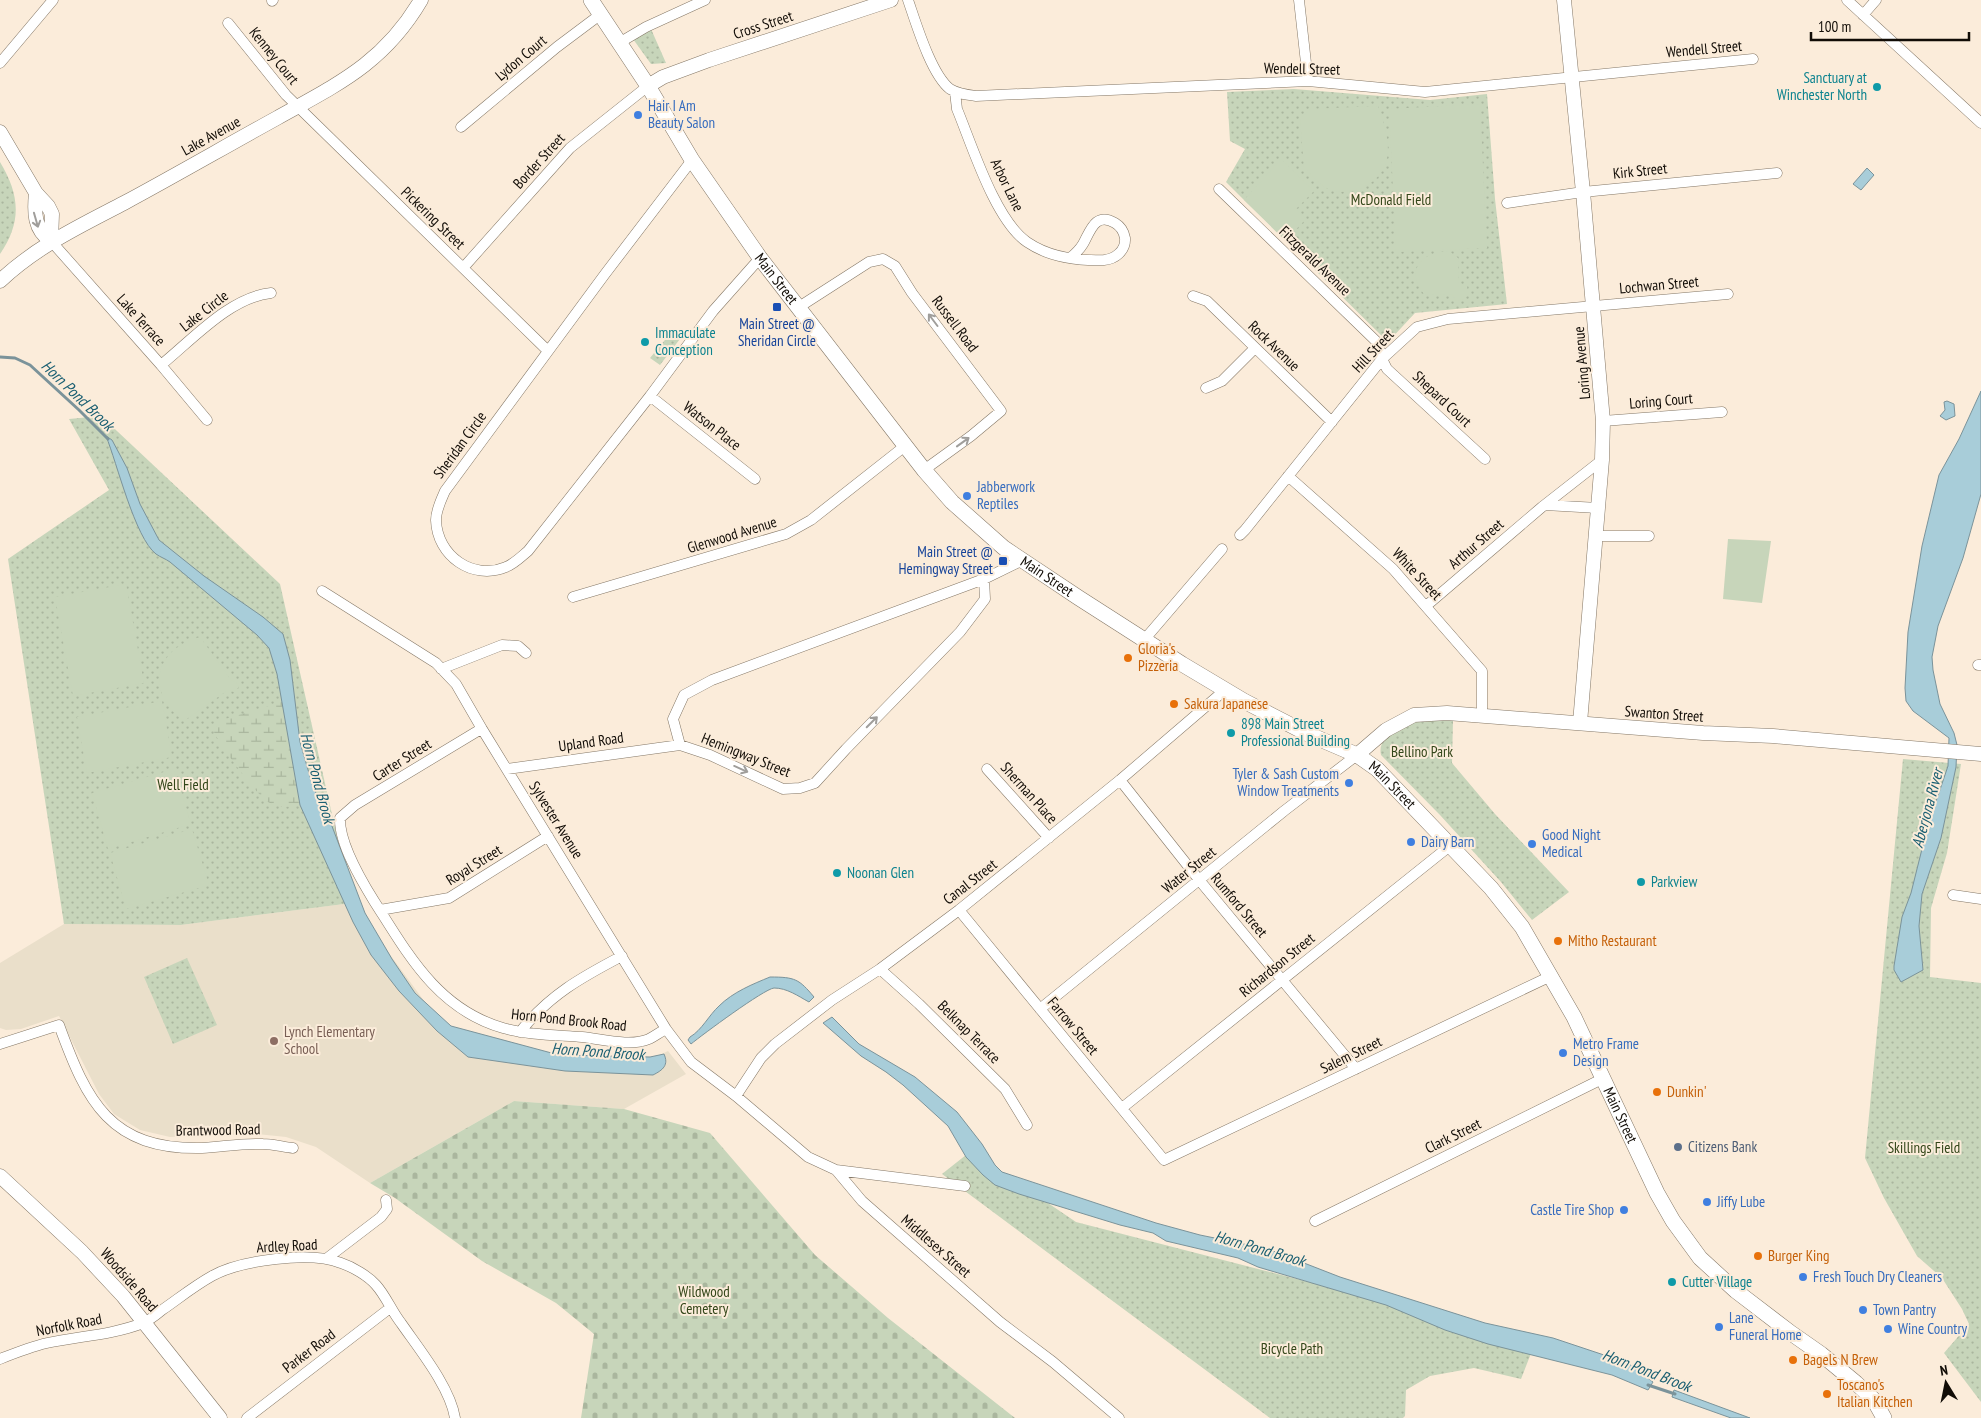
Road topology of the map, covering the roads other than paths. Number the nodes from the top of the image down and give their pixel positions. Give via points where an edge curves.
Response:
1 (53, 0) edge
2 (421, 0) edge
3 (591, 0) edge
4 (705, 0) edge
5 (891, 0) edge
6 (908, 0) edge
7 (1299, 0) edge
8 (1564, 0) edge
9 (1847, 0) edge
10 (1876, 0) edge
11 (601, 14) junction
12 (1863, 15) junction
13 (228, 23) dead end
14 (620, 43) junction
15 (1753, 59) dead end
16 (0, 63) edge
17 (1571, 76) junction
18 (1308, 81) junction
19 (648, 86) junction
20 (955, 92) junction
21 (298, 106) junction
22 (1981, 123) edge
23 (461, 127) dead end
24 (0, 132) edge
25 (692, 160) junction
26 (1777, 173) dead end
27 (1218, 189) dead end
28 (1584, 192) junction
29 (1507, 202) dead end
30 (51, 241) junction
31 (760, 258) junction
32 (1070, 258) junction
33 (463, 268) junction
34 (0, 281) edge
35 (271, 293) dead end
36 (1728, 294) dead end
37 (1193, 296) dead end
38 (1593, 306) junction
39 (799, 307) junction
40 (1254, 349) junction
41 (548, 351) junction
42 (1382, 360) junction
43 (161, 365) junction
44 (1206, 388) dead end
45 (650, 396) junction
46 (1722, 412) dead end
47 (207, 420) dead end
48 (1603, 421) junction
49 (1332, 422) junction
50 (905, 446) junction
51 (1485, 459) dead end
52 (1602, 460) junction
53 (924, 470) junction
54 (1288, 476) junction
55 (755, 479) dead end
56 (1545, 505) junction
57 (1598, 508) junction
58 (1240, 534) dead end
59 (1596, 536) junction
60 (1649, 536) dead end
61 (1222, 549) dead end
62 (1022, 560) junction
63 (984, 579) junction
64 (322, 591) dead end
65 (573, 597) dead end
66 (1426, 606) junction
67 (1144, 640) junction
68 (526, 653) dead end
69 (441, 669) junction
70 (1224, 690) junction
71 (1482, 716) junction
72 (1580, 723) junction
73 (481, 729) junction
74 (680, 745) junction
75 (1981, 754) edge
76 (1356, 755) junction
77 (507, 769) junction
78 (987, 769) dead end
79 (1120, 780) junction
80 (340, 818) joint
81 (548, 836) junction
82 (1049, 838) junction
83 (1451, 845) junction
84 (1200, 881) junction
85 (1953, 895) dead end
86 (1981, 899) edge
87 (380, 910) junction
88 (959, 910) junction
89 (622, 956) junction
90 (880, 969) junction
91 (1552, 976) junction
92 (1282, 980) junction
93 (1040, 1009) junction
94 (666, 1029) junction
95 (520, 1032) junction
96 (0, 1044) edge
97 (1356, 1069) junction
98 (1604, 1078) junction
99 (736, 1096) junction
100 (1122, 1108) junction
101 (1027, 1125) dead end
102 (293, 1148) dead end
103 (1164, 1160) joint
104 (836, 1170) junction
105 (0, 1176) edge
106 (965, 1186) dead end
107 (386, 1200) dead end
108 (1315, 1221) dead end
109 (326, 1259) junction
110 (390, 1308) junction
111 (144, 1323) junction
112 (0, 1359) edge
113 (220, 1418) edge
114 (247, 1418) edge
115 (455, 1418) edge
116 (1119, 1418) edge
117 (1884, 1418) edge

1 - 16 street
2 - 21 street, Lake Avenue via 402,30 376,57
3 - 11 main road, Main Street
4 - 14 street via 646,27
5 - 19 street, Cross Street via 709,60
6 - 20 street via 935,68
7 - 18 street
8 - 17 street, Loring Avenue
9 - 12 street
10 - 12 street
11 - 14 main road, Main Street
11 - 23 street, Lydon Court
12 - 22 street
13 - 21 street, Kenney Court
14 - 19 main road, Main Street
15 - 17 street, Wendell Street
17 - 18 street, Wendell Street via 1425,92
17 - 28 street, Loring Avenue
18 - 20 street, Wendell Street via 985,96
19 - 25 main road, Main Street
19 - 33 street, Border Street via 570,148
20 - 32 street, Arbor Lane via 957,109 1002,214 1027,242
21 - 30 street, Lake Avenue
21 - 33 street, Pickering Street
24 - 30 street via 36,193 34,212 42,235
25 - 31 main road, Main Street
25 - 41 street, Sheridan Circle
26 - 28 street, Kirk Street
27 - 42 street, Fitzgerald Avenue via 1378,343
28 - 29 street, Kirk Street
28 - 38 street, Loring Avenue
30 - 34 street, Lake Avenue
30 - 43 street, Lake Terrace
31 - 39 main road, Main Street
31 - 45 street, Sheridan Circle via 713,311
32 - 32 street, Arbor Lane via 1097,222 1110,220 1124,232 1125,244 1113,258
33 - 41 street, Pickering Street
35 - 43 street, Lake Circle via 249,297 233,306
36 - 38 street, Lochwan Street
37 - 40 street, Rock Avenue via 1207,301
38 - 42 street, Hill Street via 1440,321 1416,327
38 - 48 street, Loring Avenue
39 - 50 main road, Main Street
53 -> 39 street, Russell Road via 1001,411 895,266 883,259 869,262
40 - 44 street via 1222,381
40 - 49 street, Rock Avenue
41 - 45 street, Sheridan Circle via 456,474 438,506 436,520 444,548 460,564 472,570 493,571 507,567 523,556
42 - 49 street, Hill Street
42 - 51 street, Shepard Court via 1387,369
43 - 47 street, Lake Terrace
45 - 55 street, Watson Place
46 - 48 street, Loring Court
48 - 52 street, Loring Avenue
49 - 54 street, Hill Street
50 - 53 main road, Main Street
50 - 65 street, Glenwood Avenue via 811,520 786,534
52 - 56 street, Arthur Street
52 - 57 street, Loring Avenue
53 - 62 main road, Main Street via 978,526
54 - 58 street, Hill Street
54 - 66 street, White Street via 1386,562
56 - 57 street
56 - 66 street, Arthur Street
57 - 59 street, Loring Avenue
59 - 60 street
59 - 72 street, Loring Avenue
61 - 67 street
62 - 63 street, Hemingway Street
62 - 67 main road, Main Street
63 - 74 street, Hemingway Street via 712,680 684,694 673,719
74 -> 63 street, Hemingway Street via 710,755 783,789 815,783 960,632 985,599
64 - 69 street, Sylvester Avenue
66 - 71 street, White Street via 1482,671
67 - 70 main road, Main Street
68 - 69 street via 518,646 502,645
69 - 73 street, Sylvester Avenue via 456,684
70 - 76 main road, Main Street
70 - 79 street, Canal Street
71 - 72 street, Swanton Street
71 - 76 street, Swanton Street via 1414,715 1386,730
72 - 75 street, Swanton Street
73 - 77 street, Sylvester Avenue
73 - 80 street, Carter Street via 355,805
74 - 77 street, Upland Road
76 - 83 main road, Main Street via 1377,769
76 - 84 street, Water Street
77 - 81 street, Sylvester Avenue
78 - 82 street, Sherman Place
79 - 82 street, Canal Street
79 - 84 street, Rumford Street
80 - 87 street, Horn Pond Brook Road via 348,850
81 - 87 street, Royal Street via 449,898
81 - 89 street, Sylvester Avenue
82 - 88 street, Canal Street
83 - 91 main road, Main Street via 1522,927
83 - 92 street, Richardson Street
84 - 92 street, Rumford Street
84 - 93 street, Water Street
85 - 86 street
87 - 95 street, Horn Pond Brook Road via 417,968 448,999 483,1020
88 - 90 street, Canal Street
88 - 93 street, Farrow Street
89 - 94 street, Sylvester Avenue
89 - 95 street via 555,996
90 - 99 street, Canal Street via 832,1000 775,1044 761,1058
90 - 101 street, Belknap Terrace via 1005,1089
91 - 97 street, Salem Street
91 - 98 main road, Main Street
92 - 97 street, Rumford Street
92 - 100 street, Richardson Street
93 - 100 street, Farrow Street
94 - 95 street, Horn Pond Brook Road via 649,1039 630,1042
94 - 99 street, Sylvester Avenue via 691,1062
96 - 102 street, Brantwood Road via 59,1025 80,1079 97,1107 114,1124 134,1136 178,1147 263,1144
97 - 103 street, Salem Street
98 - 108 street, Clark Street
98 - 117 main road, Main Street via 1673,1222 1700,1258 1736,1291 1856,1383 1874,1400
99 - 104 street, Middlesex Street via 808,1157
100 - 103 street, Farrow Street
104 - 106 street
104 - 116 street, Middlesex Street via 862,1202 1000,1322
105 - 111 street, Woodside Road via 82,1252
107 - 109 street via 387,1209 381,1217
109 - 110 street, Ardley Road via 358,1271 376,1286
109 - 111 street, Ardley Road via 289,1259 234,1267 200,1283
110 - 114 street, Parker Road
110 - 115 street, Ardley Road via 429,1362 454,1408
111 - 112 street, Norfolk Road via 106,1334 47,1343
111 - 113 street, Woodside Road

